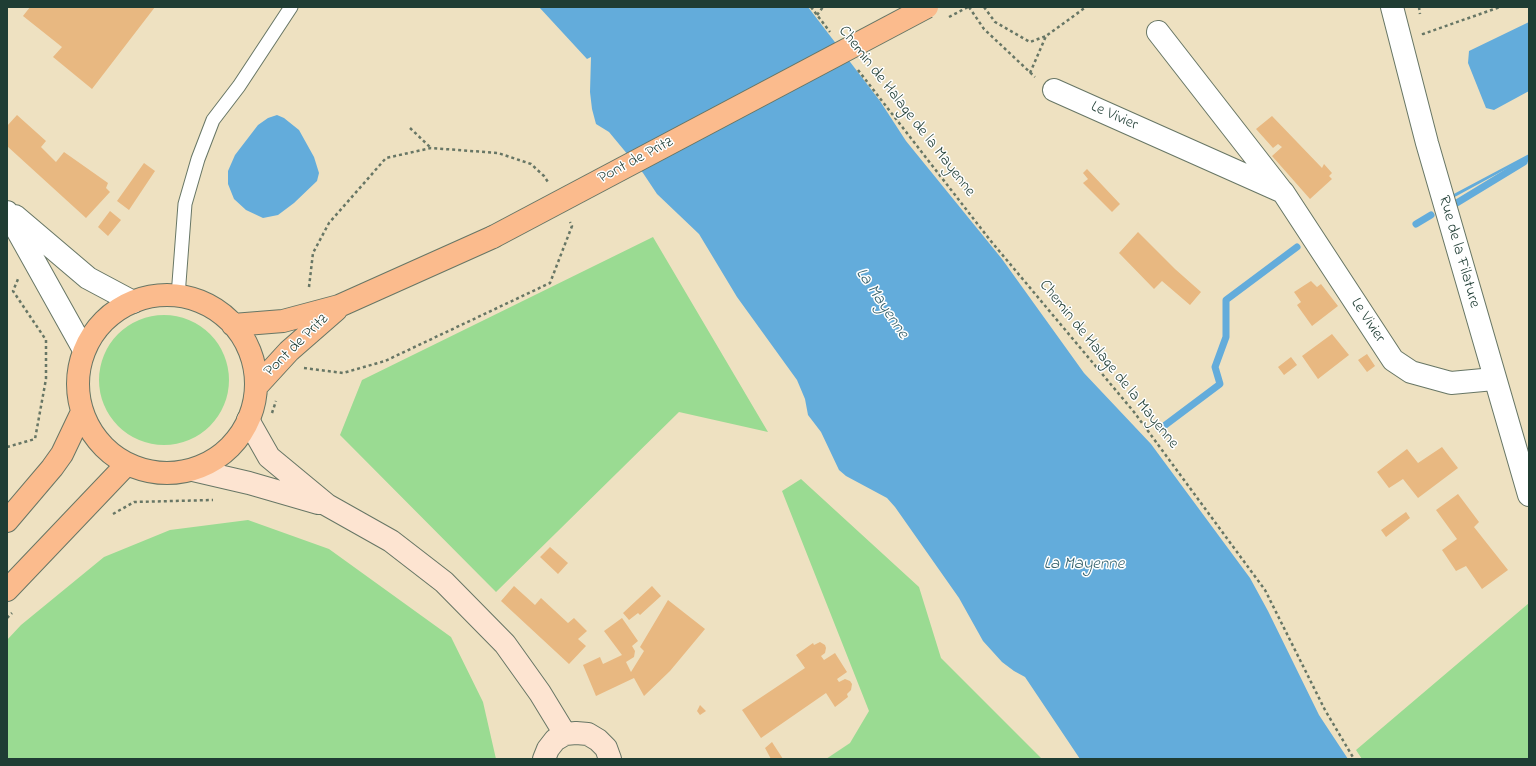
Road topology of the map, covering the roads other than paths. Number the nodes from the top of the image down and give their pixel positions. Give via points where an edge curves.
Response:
1 (291, 7) edge
2 (927, 7) edge
3 (1392, 7) edge
4 (1158, 32) dead end
5 (1054, 90) road end
6 (1283, 192) junction
7 (7, 211) edge
8 (178, 296) junction
9 (133, 302) junction
10 (339, 306) junction
11 (233, 325) junction
12 (84, 350) junction
13 (1494, 378) junction
14 (256, 387) junction
15 (82, 412) junction
16 (248, 420) junction
17 (127, 464) junction
18 (193, 470) junction
19 (1529, 495) edge
20 (327, 505) junction
21 (7, 521) edge
22 (7, 590) edge
23 (565, 734) junction
24 (544, 759) edge
25 (610, 759) edge

1 - 8 lane via 210,126 185,204
2 - 10 main road, Pont de Pritz, bridge via 493,237
3 - 13 street, Rue de la Filature via 1429,150
4 - 6 street, Le Vivier
5 - 6 street, Le Vivier
6 - 13 street, Le Vivier via 1393,360 1411,372 1452,383
7 - 9 street via 88,278
7 - 12 street
8 - 9 main road via 155,296
8 - 11 main road via 198,301 217,311
9 - 12 main road via 108,317 96,330
10 - 11 main road, Pont de Pritz via 283,322
10 - 14 main road, Pont de Pritz via 289,351
11 - 14 main road via 246,344 254,365
12 - 15 main road via 78,371 77,392
13 - 19 street, Rue de la Filature
14 - 16 main road via 254,404
15 - 17 main road via 92,434 108,451
15 - 21 main road via 62,454
16 - 18 main road via 235,442 216,458
16 - 20 main road via 269,457
17 - 18 main road via 148,472 171,474
17 - 22 main road
18 - 20 main road
20 - 23 main road via 391,541 444,582 505,644
23 - 24 main road via 555,740
23 - 25 main road via 588,734 606,748

